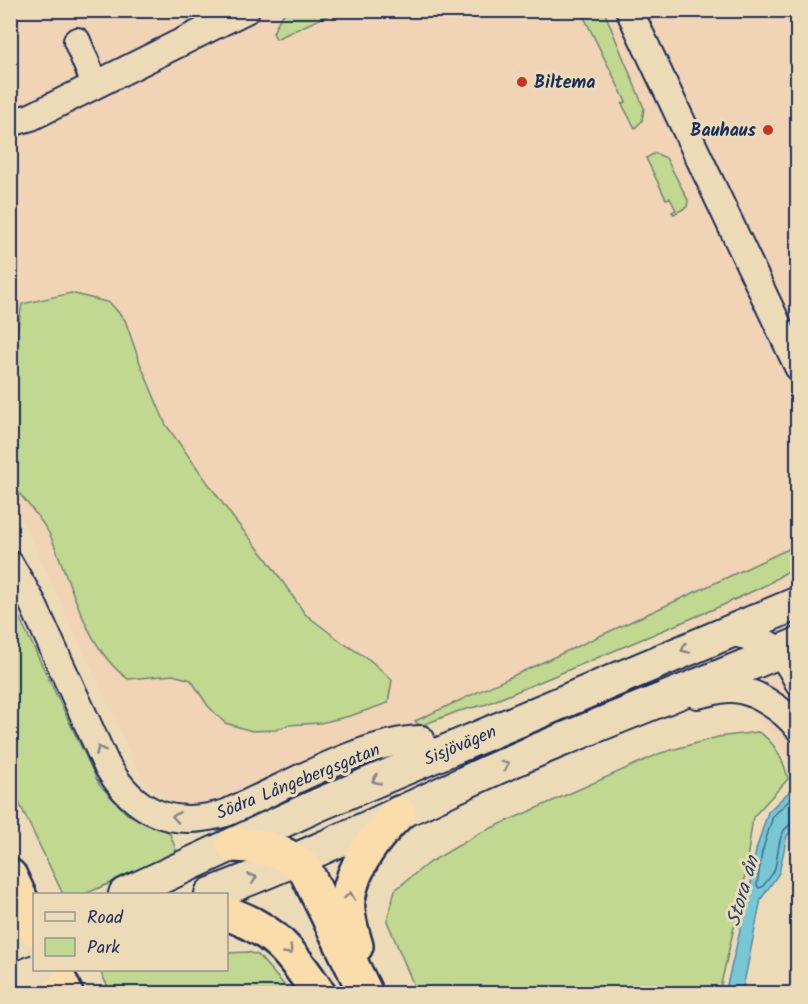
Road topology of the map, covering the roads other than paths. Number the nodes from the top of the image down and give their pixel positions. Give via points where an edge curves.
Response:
1 (246, 10) edge
2 (629, 10) edge
3 (76, 41) dead end
4 (95, 84) junction
5 (21, 120) edge
6 (10, 132) edge
7 (798, 367) edge
8 (10, 564) edge
9 (798, 603) edge
10 (727, 632) junction
11 (789, 647) edge
12 (798, 681) edge
13 (661, 701) junction
14 (798, 728) edge
15 (480, 736) junction
16 (421, 739) joint
17 (399, 813) junction
18 (234, 845) junction
19 (296, 860) junction
20 (10, 876) edge
21 (128, 893) edge
22 (214, 893) edge
23 (228, 914) edge
24 (33, 925) edge
25 (33, 938) edge
26 (10, 949) edge
27 (34, 971) edge
28 (56, 971) edge
29 (10, 977) edge
30 (10, 982) edge
31 (18, 993) edge
32 (66, 993) edge
33 (319, 993) edge
34 (368, 993) edge

1 - 4 street
2 - 7 street
3 - 4 street
4 - 5 street
5 - 6 street
16 -> 8 street, Södra Långebergsgatan via 404,739 368,750 209,817 179,818 147,809 118,784 106,764 32,600
9 - 10 street, Sisjövägen
10 - 11 street
10 -> 15 street, Sisjövägen
11 - 12 street
11 - 13 street, Sisjövägen
13 - 14 street via 731,688 771,704
17 -> 13 street, Sisjövägen
15 - 16 street, Södra Långebergsgatan
15 -> 18 street, Sisjövägen
17 - 19 street, Sisjövägen
34 -> 17 highway via 348,902 363,856 374,838
18 - 19 highway via 268,848
18 - 21 street, Sisjövägen
22 -> 19 street, Sisjövägen
19 - 34 highway via 312,881
20 - 24 highway
23 -> 33 highway via 253,924 284,946
25 - 26 street
27 - 30 street, bridge
28 - 32 highway
29 - 31 highway

